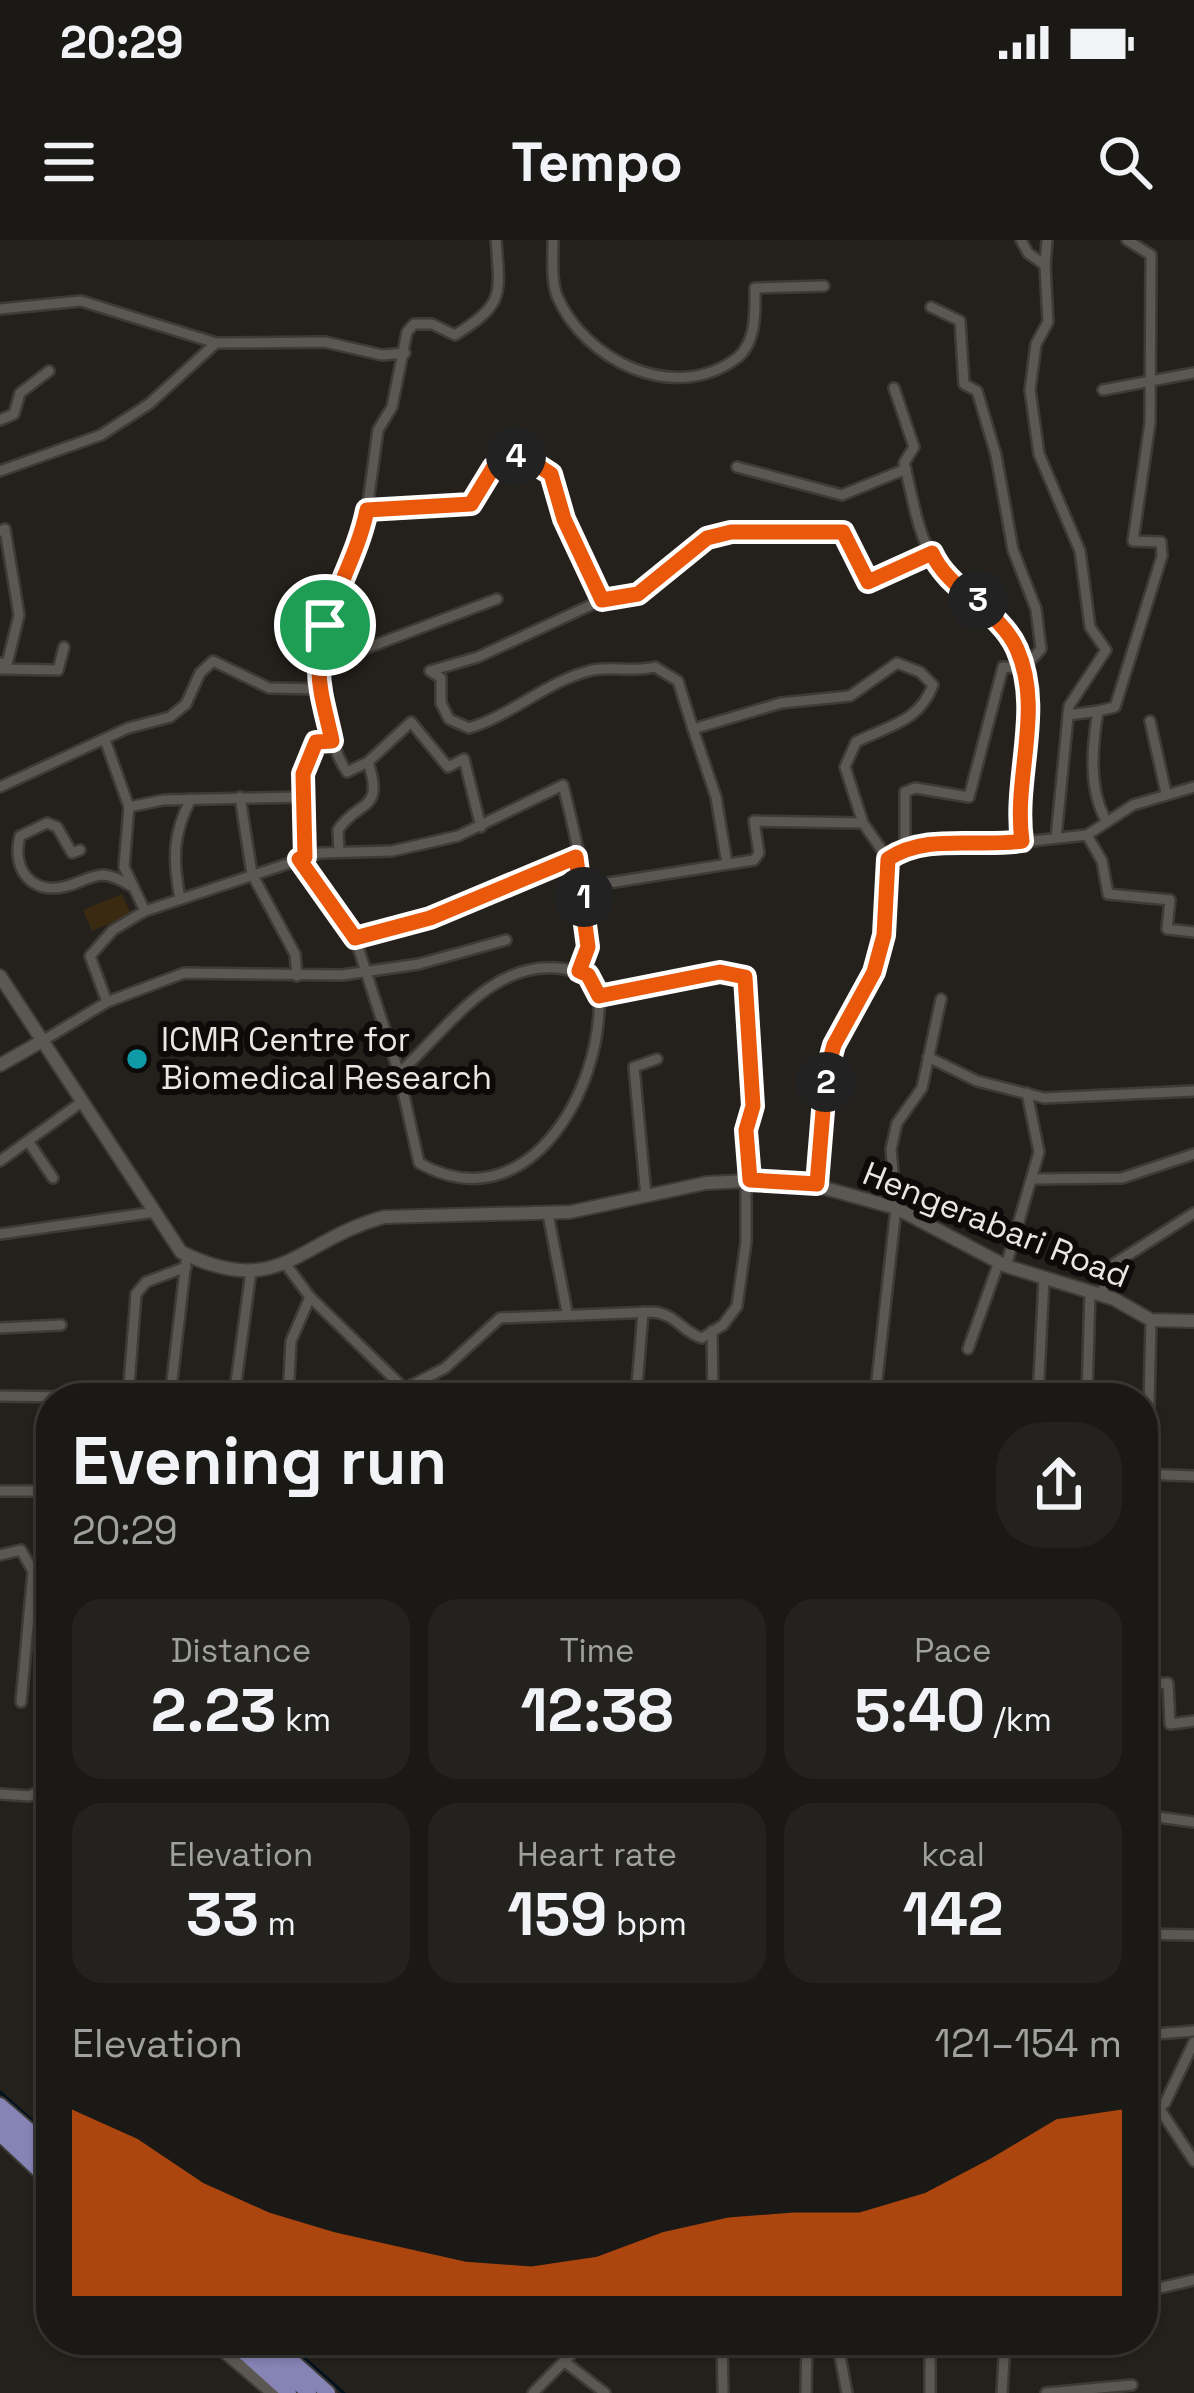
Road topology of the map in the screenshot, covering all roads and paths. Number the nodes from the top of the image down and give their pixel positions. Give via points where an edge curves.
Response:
1 (496, 240) edge
2 (553, 240) edge
3 (1021, 240) edge
4 (1047, 240) edge
5 (1132, 241) edge
6 (1046, 265) junction
7 (824, 286) dead end
8 (931, 307) dead end
9 (0, 309) edge
10 (216, 343) junction
11 (405, 353) junction
12 (49, 371) dead end
13 (1194, 373) edge
14 (1151, 384) junction
15 (894, 388) dead end
16 (1103, 390) dead end
17 (0, 420) edge
18 (737, 467) dead end
19 (906, 469) junction
20 (0, 471) edge
21 (367, 510) junction
22 (0, 530) edge
23 (932, 553) junction
24 (15, 584) junction
25 (0, 586) edge
26 (497, 599) dead end
27 (602, 600) junction
28 (64, 647) dead end
29 (320, 656) junction
30 (0, 666) edge
31 (1024, 668) junction
32 (321, 689) junction
33 (1098, 711) junction
34 (1068, 715) junction
35 (1150, 721) dead end
36 (693, 729) junction
37 (105, 740) junction
38 (332, 741) junction
39 (368, 762) junction
40 (0, 787) edge
41 (1194, 787) edge
42 (1166, 793) junction
43 (240, 797) junction
44 (304, 797) junction
45 (191, 799) junction
46 (129, 808) junction
47 (1107, 822) junction
48 (863, 823) junction
49 (481, 827) junction
50 (1087, 835) junction
51 (1056, 838) junction
52 (1022, 841) junction
53 (904, 848) junction
54 (80, 850) dead end
55 (340, 852) junction
56 (576, 857) junction
57 (302, 858) junction
58 (888, 859) junction
59 (727, 865) junction
60 (252, 874) junction
61 (131, 886) junction
62 (583, 887) junction
63 (180, 899) junction
64 (145, 911) junction
65 (1194, 932) edge
66 (355, 938) junction
67 (506, 940) dead end
68 (579, 971) junction
69 (367, 972) junction
70 (0, 976) edge
71 (297, 976) junction
72 (599, 996) junction
73 (940, 999) dead end
74 (107, 1002) junction
75 (44, 1040) junction
76 (928, 1057) junction
77 (657, 1059) dead end
78 (0, 1065) edge
79 (399, 1073) junction
80 (1194, 1091) edge
81 (1027, 1093) junction
82 (83, 1101) junction
83 (30, 1144) junction
84 (1194, 1154) edge
85 (0, 1161) edge
86 (52, 1178) dead end
87 (1033, 1179) junction
88 (750, 1180) junction
89 (817, 1184) junction
90 (646, 1196) junction
91 (896, 1208) junction
92 (154, 1212) junction
93 (1194, 1213) edge
94 (548, 1214) junction
95 (0, 1234) edge
96 (186, 1261) junction
97 (1002, 1264) junction
98 (287, 1266) junction
99 (251, 1271) junction
100 (1044, 1278) junction
101 (1095, 1293) junction
102 (310, 1297) junction
103 (567, 1312) junction
104 (643, 1312) junction
105 (1150, 1320) junction
106 (1194, 1321) edge
107 (62, 1325) dead end
108 (0, 1328) edge
109 (712, 1331) junction
110 (968, 1348) dead end
111 (129, 1383) edge
112 (172, 1383) edge
113 (236, 1383) edge
114 (289, 1383) edge
115 (398, 1383) edge
116 (408, 1383) edge
117 (637, 1383) edge
118 (713, 1383) edge
119 (876, 1383) edge
120 (1039, 1383) edge
121 (1088, 1383) edge
122 (1148, 1383) edge
123 (0, 1396) edge
124 (36, 1397) edge
125 (1158, 1475) edge
126 (1194, 1476) edge
127 (0, 1491) edge
128 (36, 1491) edge
129 (0, 1555) edge
130 (1158, 1683) edge
131 (21, 1702) dead end
132 (1194, 1721) edge
133 (36, 1793) edge
134 (0, 1794) edge
135 (1158, 1817) edge
136 (1194, 1822) edge
137 (1158, 1934) edge
138 (1194, 1935) edge
139 (1194, 2031) edge
140 (1158, 2034) edge
141 (1194, 2042) edge
142 (0, 2105) edge
143 (1159, 2111) joint
144 (0, 2119) edge
145 (0, 2134) edge
146 (36, 2136) edge
147 (36, 2152) edge
148 (1194, 2161) edge
149 (36, 2168) edge
150 (1194, 2280) edge
151 (1158, 2288) edge
152 (228, 2355) edge
153 (246, 2355) edge
154 (265, 2355) edge
155 (286, 2355) edge
156 (571, 2355) edge
157 (722, 2355) edge
158 (807, 2355) edge
159 (840, 2355) edge
160 (929, 2355) edge
161 (1004, 2355) edge
162 (565, 2362) junction
163 (264, 2371) junction
164 (1132, 2385) dead end
165 (270, 2391) edge
166 (289, 2393) edge
167 (309, 2393) edge
168 (328, 2393) edge
169 (533, 2393) edge
170 (605, 2393) edge
171 (723, 2393) edge
172 (806, 2393) edge
173 (847, 2393) edge
174 (930, 2393) edge
175 (1002, 2393) edge
176 (1046, 2393) edge

1 - 11 street via 501,292 485,316 455,335 414,324
2 - 7 street via 555,292 580,336 616,363 653,375 692,375 738,357 754,329 755,288
3 - 6 street
4 - 6 street
5 - 14 street via 1151,255
6 - 34 street via 1048,322 1030,390 1039,454 1080,551 1090,628 1106,650
8 - 31 street via 960,321 964,384 977,391 997,455 1003,512 1036,609 1041,649
9 - 10 street via 81,301
10 - 11 street via 325,342
10 - 20 street via 101,435
11 - 21 street via 378,430
12 - 17 street via 20,393 14,415
13 - 14 street
14 - 16 street
14 - 33 street via 1133,541 1161,542 1162,556 1114,707
15 - 19 street via 914,447
18 - 19 street via 842,495
19 - 23 street
21 - 27 street via 471,504 493,468 520,454 533,458 551,474
21 - 29 street
22 - 24 street
23 - 27 street via 868,582 843,532 731,532 707,538 638,594
23 - 31 street via 1016,644
24 - 25 street
24 - 30 street via 19,615
26 - 29 street via 343,656
27 - 36 street via 430,671 441,678 449,719 469,728 594,669 655,667 679,682
28 - 30 street via 58,670
29 - 32 street
31 - 52 street
31 - 53 street via 1003,667 969,797 905,792
32 - 37 street via 269,688 213,662 170,717
32 - 38 street
33 - 34 street
33 - 47 street via 1094,771
34 - 51 street
35 - 42 street
36 - 48 street via 781,703 850,696 897,662 920,672 932,685 917,717 856,742 845,767
36 - 59 street
37 - 40 street
37 - 46 street
38 - 39 street via 347,772
38 - 44 street via 316,742
39 - 49 street via 411,722 448,767 464,758
39 - 55 street via 375,792 338,830
41 - 42 street
42 - 47 street
43 - 44 street
43 - 45 street
43 - 60 street
44 - 57 street
45 - 46 street
45 - 63 street via 172,859
46 - 61 street via 124,867
47 - 50 street
48 - 58 street
48 - 59 street via 754,820 758,856
49 - 55 street via 419,847
49 - 56 street via 562,784
50 - 51 street
50 - 65 street via 1108,894 1170,900 1167,929
51 - 52 street
52 - 53 street
53 - 58 street
54 - 61 street via 72,853 57,826 47,824 20,836 16,858 36,884 65,887 102,875
55 - 57 street
56 - 62 street
56 - 66 street via 430,918
57 - 60 street
57 - 66 street
58 - 89 street via 874,972 826,1074
59 - 62 street
60 - 63 street
60 - 71 street via 295,954
61 - 64 street
62 - 68 street via 588,947
63 - 64 street
64 - 74 street via 90,956
66 - 69 street
67 - 69 street
68 - 72 street
68 - 79 street via 529,968 505,976
69 - 71 street
69 - 79 street
70 - 75 main road
71 - 74 street via 197,971
72 - 79 street via 591,1076 565,1123 531,1157 498,1172 442,1176 418,1162
72 - 88 street via 720,972 745,977
73 - 76 street
74 - 75 street
75 - 78 main road
75 - 82 main road
76 - 81 street
76 - 91 street via 922,1088 897,1123 891,1149
77 - 90 street via 634,1066
80 - 81 street
81 - 87 street via 1039,1152
82 - 83 street
82 - 92 main road
83 - 85 street
83 - 86 street
84 - 87 street via 1122,1178
87 - 97 street
88 - 89 main road, Hengerabari Road
88 - 90 main road, Hengerabari Road
88 - 109 street via 737,1306
89 - 91 main road, Hengerabari Road
90 - 94 main road, Hengerabari Road
91 - 97 main road, Hengerabari Road
91 - 119 street
92 - 95 street
92 - 96 main road
93 - 101 street via 1114,1264
94 - 98 main road, Hengerabari Road via 384,1217
94 - 103 street
96 - 99 main road, Hengerabari Road
96 - 111 street via 136,1294
96 - 112 street
97 - 100 main road, Hengerabari Road
97 - 110 street
98 - 99 main road, Hengerabari Road
98 - 102 street
99 - 113 street
100 - 101 main road, Hengerabari Road
100 - 120 street
101 - 105 main road, Hengerabari Road
101 - 121 street
102 - 114 street via 291,1341
102 - 115 street
103 - 104 street
103 - 116 street via 500,1318 445,1368
104 - 109 street via 670,1314 702,1338
104 - 117 street
105 - 106 main road, Hengerabari Road
105 - 122 street
107 - 108 street
109 - 118 street
123 - 124 street
125 - 126 street
127 - 128 street
129 - 131 street via 21,1550 33,1571
130 - 132 street via 1168,1683 1170,1724
133 - 134 street
135 - 136 street
137 - 138 street
139 - 140 street
141 - 143 street
142 - 146 main road
143 - 148 street
144 - 147 main road
145 - 149 main road
150 - 151 street
152 - 165 main road
153 - 163 main road
154 - 167 main road
155 - 168 main road
156 - 162 street
157 - 171 street
158 - 172 street
159 - 173 street
160 - 174 street
161 - 175 street
162 - 169 street
162 - 170 street
163 - 165 main road
163 - 166 main road
164 - 176 street

